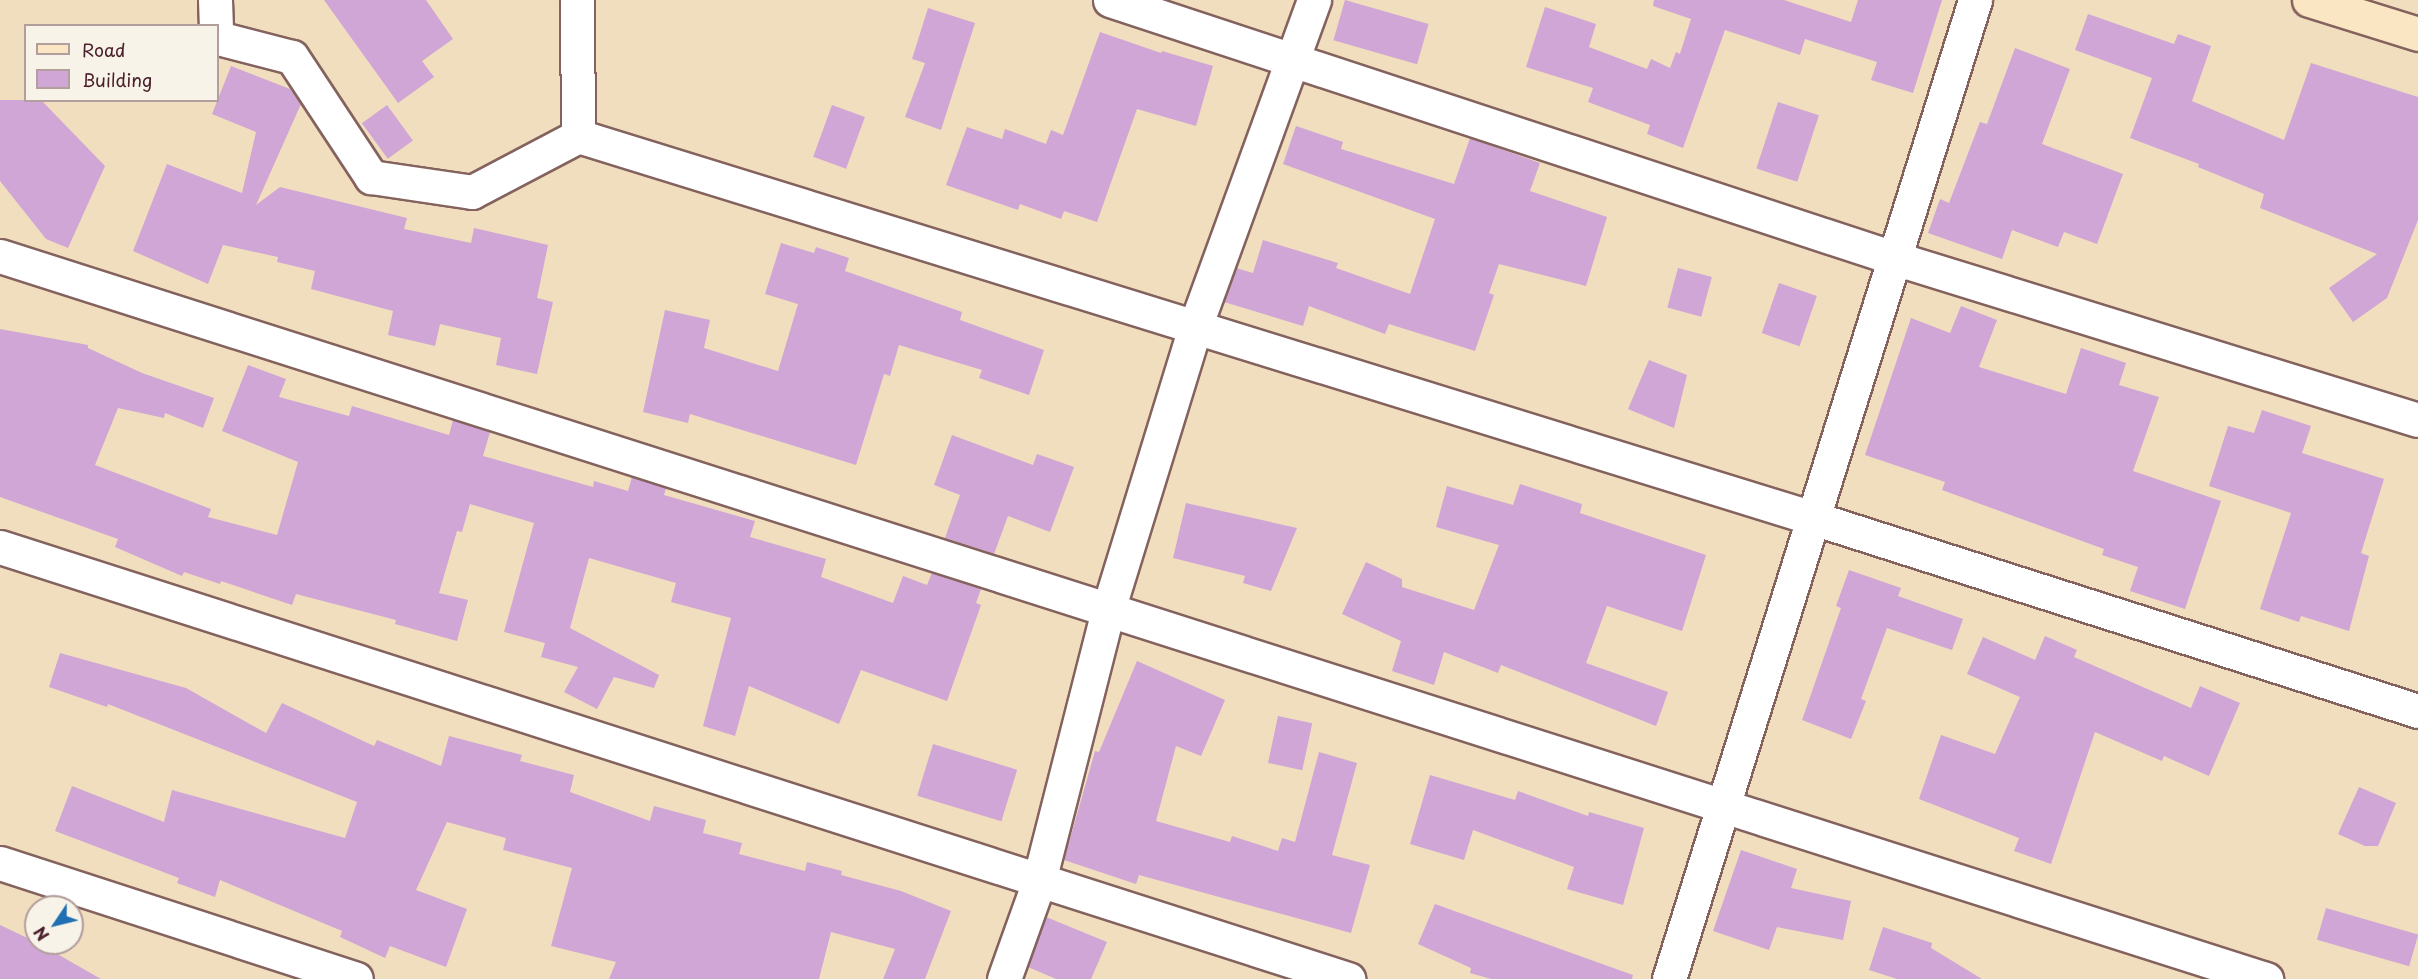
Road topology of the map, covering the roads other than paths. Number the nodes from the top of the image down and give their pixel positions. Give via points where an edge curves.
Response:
1 (215, 0) edge
2 (577, 0) edge
3 (1110, 0) edge
4 (1314, 0) edge
5 (1975, 0) edge
6 (2309, 0) edge
7 (216, 24) edge
8 (2418, 34) edge
9 (219, 38) edge
10 (1295, 58) junction
11 (578, 136) junction
12 (0, 256) edge
13 (1894, 258) junction
14 (1194, 327) junction
15 (2418, 420) edge
16 (1813, 518) junction
17 (0, 547) edge
18 (1110, 607) junction
19 (2418, 711) edge
20 (1723, 804) junction
21 (0, 863) edge
22 (1039, 881) junction
23 (356, 979) edge
24 (1004, 979) edge
25 (1348, 979) edge
26 (1669, 979) edge
27 (2266, 979) edge

1 - 7 street
2 - 11 street
3 - 10 street
4 - 10 street
5 - 13 street
6 - 8 main road
9 - 11 street via 292,57 371,177 472,192
10 - 13 street
10 - 14 street
11 - 14 street
12 - 18 street
13 - 15 street
13 - 16 street
14 - 16 street
14 - 18 street
16 - 19 street
16 - 20 street
17 - 22 street
18 - 20 street
18 - 22 street
20 - 26 street
20 - 27 street
21 - 23 street
22 - 24 street
22 - 25 street

